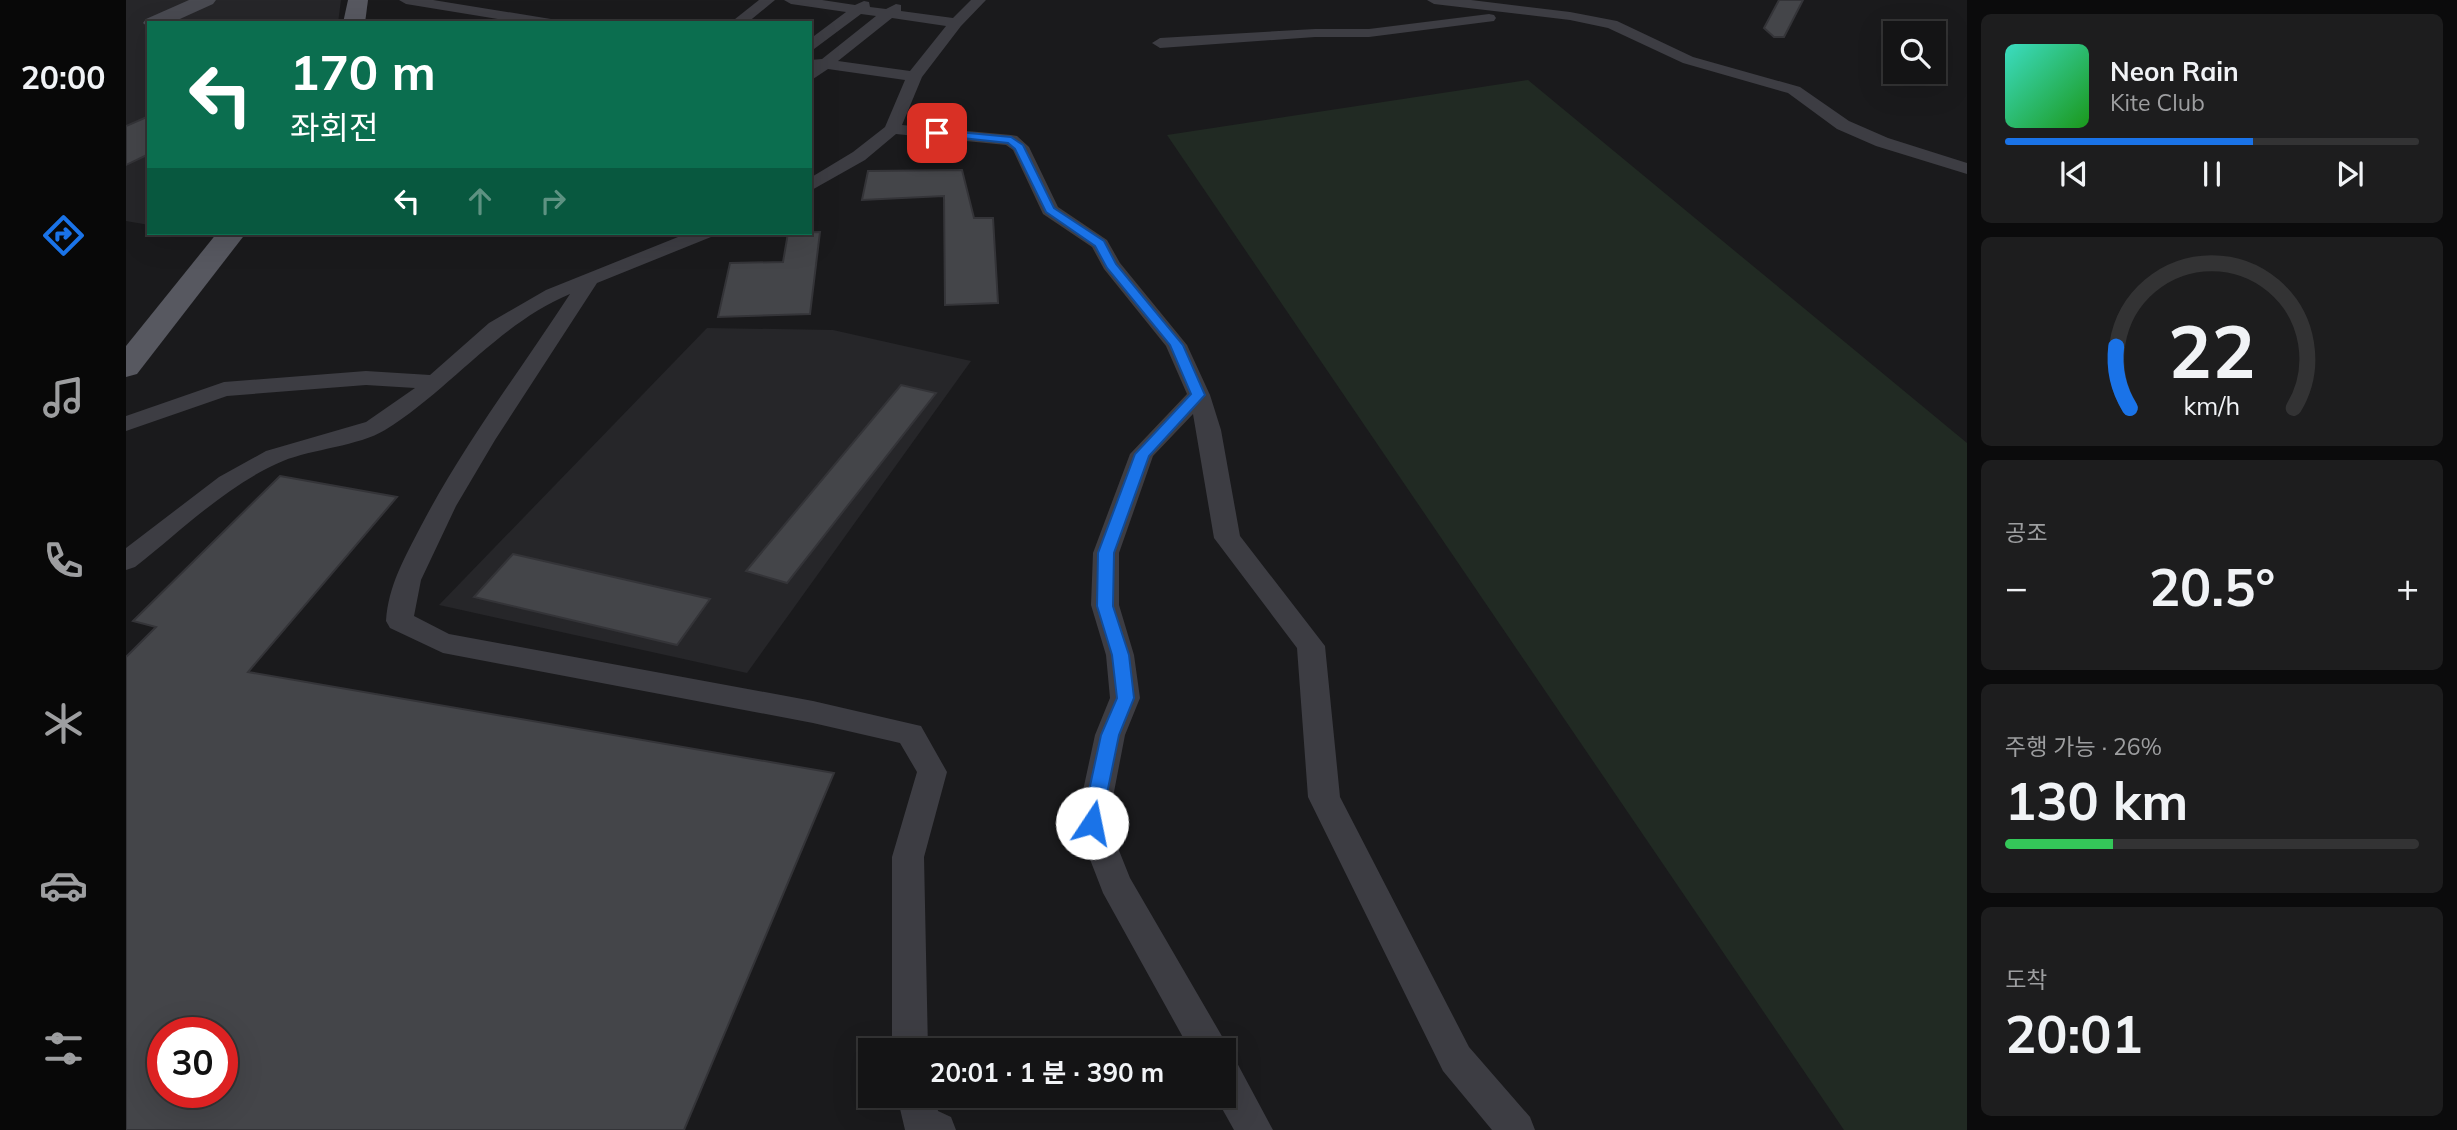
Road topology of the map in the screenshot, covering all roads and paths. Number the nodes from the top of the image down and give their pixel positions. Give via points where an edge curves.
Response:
1 (206, 0) edge
2 (358, 0) edge
3 (406, 0) edge
4 (768, 0) edge
5 (791, 0) edge
6 (871, 0) edge
7 (906, 0) edge
8 (1434, 0) edge
9 (835, 3) edge
10 (947, 4) dead end
11 (975, 4) edge
12 (857, 10) junction
13 (1536, 12) junction
14 (888, 14) junction
15 (158, 21) edge
16 (354, 21) edge
17 (538, 21) edge
18 (740, 21) edge
19 (812, 21) edge
20 (956, 23) junction
21 (1160, 43) dead end
22 (812, 45) edge
23 (818, 63) edge
24 (914, 76) junction
25 (892, 129) junction
26 (1967, 169) edge
27 (812, 185) edge
28 (230, 235) edge
29 (700, 235) edge
30 (590, 279) junction
31 (126, 368) edge
32 (436, 382) junction
33 (1199, 395) junction
34 (126, 424) edge
35 (126, 561) edge
36 (910, 1038) edge
37 (1203, 1038) edge
38 (1236, 1097) edge
39 (918, 1108) edge
40 (937, 1130) edge
41 (1254, 1130) edge
42 (1516, 1130) edge

1 - 15 street
2 - 16 main road
3 - 17 street
4 - 18 street
5 - 9 street
6 - 12 street
7 - 14 street
8 - 13 street
9 - 12 street
9 - 19 street
10 - 11 street
11 - 20 street
12 - 14 street
12 - 22 street
13 - 21 street via 1369,33
13 - 26 street via 1612,24 1688,60 1794,90 1816,108 1869,136
14 - 20 street
14 - 23 street
20 - 24 street
23 - 24 street
24 - 25 street
25 - 27 street
25 - 33 street via 1011,140 1020,148 1050,210 1100,244 1111,265 1176,345
28 - 31 main road
29 - 30 street
30 - 32 street via 553,293 497,328
30 - 36 street via 449,494 400,596 400,621 443,643 910,734 933,772 908,857
32 - 34 street via 366,378 224,388
32 - 35 street via 374,427 274,456 228,482
33 - 37 street via 1143,454 1106,553 1105,606 1120,655 1125,698 1110,735 1092,823 1115,883
33 - 42 street via 1227,538 1311,646 1324,797 1455,1059
38 - 41 street
39 - 40 street via 921,1123

